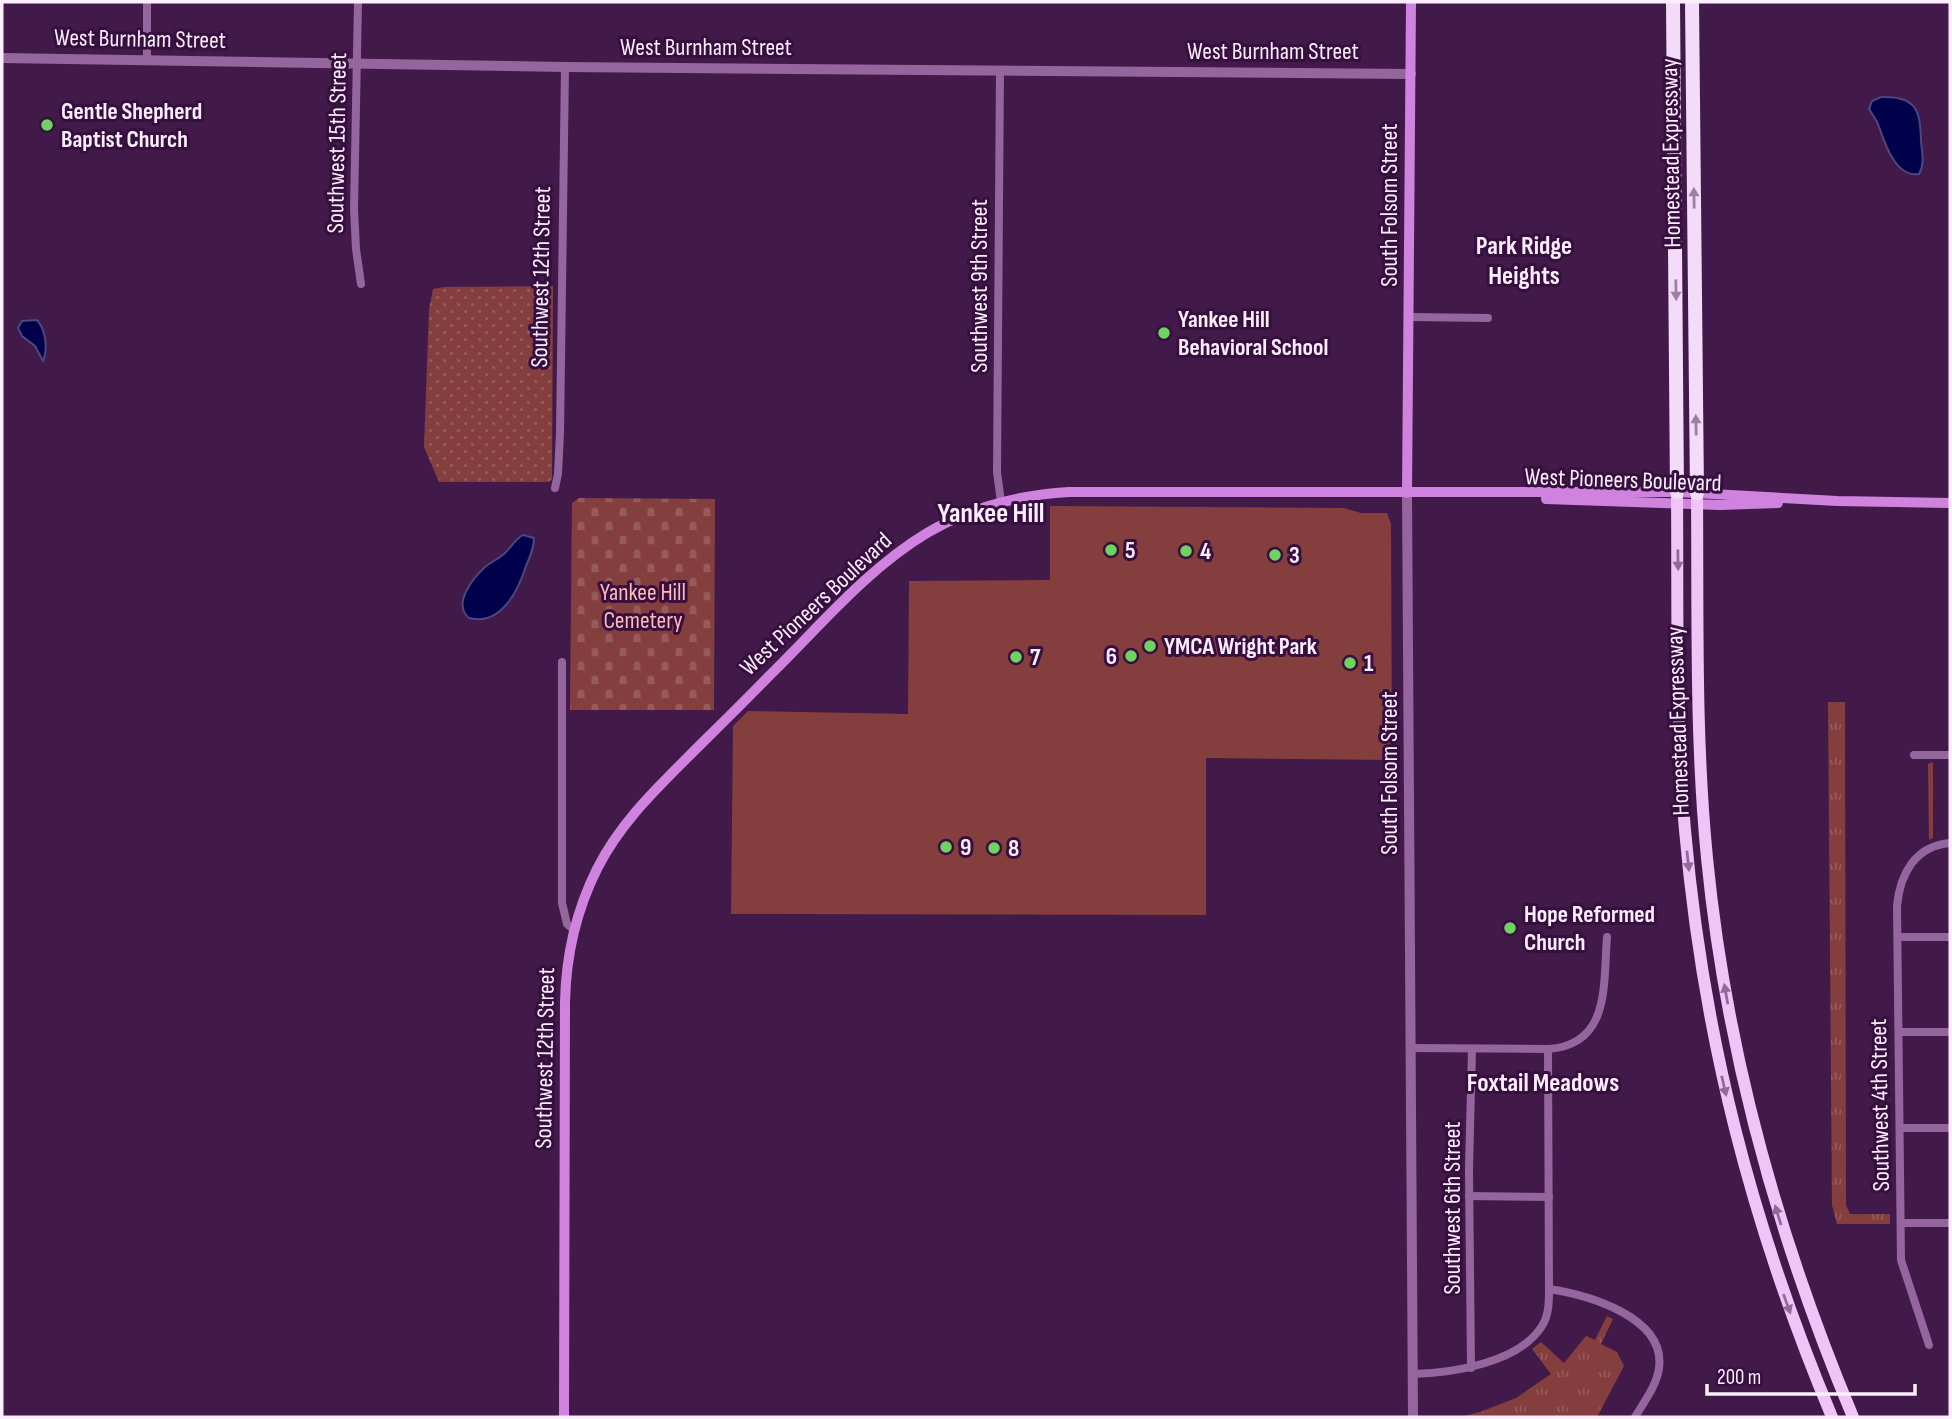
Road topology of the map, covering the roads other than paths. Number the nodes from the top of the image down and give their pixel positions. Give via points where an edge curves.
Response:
1 (147, 2) edge
2 (358, 2) edge
3 (1411, 2) edge
4 (1673, 2) edge
5 (1692, 2) edge
6 (2, 58) edge
7 (147, 60) junction
8 (358, 63) junction
9 (565, 66) junction
10 (1000, 70) junction
11 (1411, 74) junction
12 (361, 284) dead end
13 (1409, 317) junction
14 (1488, 318) dead end
15 (555, 488) dead end
16 (1407, 493) junction
17 (1677, 498) junction
18 (1697, 499) junction
19 (1001, 502) junction
20 (1950, 503) edge
21 (562, 662) dead end
22 (1913, 755) dead end
23 (1950, 755) edge
24 (1950, 844) edge
25 (574, 930) junction
26 (1607, 937) dead end
27 (1898, 937) junction
28 (1950, 937) edge
29 (1899, 1032) junction
30 (1950, 1032) edge
31 (1411, 1048) junction
32 (1472, 1049) junction
33 (1548, 1049) junction
34 (1900, 1128) junction
35 (1950, 1128) edge
36 (1469, 1196) junction
37 (1549, 1198) junction
38 (1901, 1223) junction
39 (1950, 1223) edge
40 (1549, 1289) junction
41 (1929, 1345) dead end
42 (1471, 1368) junction
43 (1413, 1374) junction
44 (564, 1417) edge
45 (1413, 1417) edge
46 (1635, 1417) edge
47 (1832, 1417) edge
48 (1853, 1417) edge

1 - 7 street
2 - 8 street, Southwest 15th Street
3 - 11 main road, South Folsom Street
4 -> 17 highway, Homestead Expressway
18 -> 5 highway, Homestead Expressway
6 - 7 street, West Burnham Street
7 - 8 street, West Burnham Street
8 - 9 street, West Burnham Street
8 - 12 street, Southwest 15th Street via 354,209
9 - 10 street, West Burnham Street
9 - 15 street, Southwest 12th Street via 560,433
10 - 11 street, West Burnham Street
10 - 19 street, Southwest 9th Street via 997,472
11 - 13 main road, South Folsom Street
13 - 14 street
13 - 16 main road, South Folsom Street
16 - 17 main road, West Pioneers Boulevard
16 - 19 main road, West Pioneers Boulevard via 1069,492
16 - 31 street, South Folsom Street
17 - 18 main road, West Pioneers Boulevard
17 -> 47 highway, Homestead Expressway via 1685,828 1706,996 1751,1193 1790,1313
18 - 20 main road, West Pioneers Boulevard
48 -> 18 highway, Homestead Expressway via 1771,1192 1742,1081 1721,966 1700,769
19 - 25 main road, West Pioneers Boulevard via 947,523 892,557 661,785 605,855
21 - 25 street via 562,903 567,924
22 - 23 street
24 - 27 street, Southwest 4th Street via 1933,846 1910,864 1899,892
25 - 44 main road, Southwest 12th Street via 565,1002
26 - 33 street via 1599,1016 1577,1041
27 - 28 street
27 - 29 street, Southwest 4th Street
29 - 30 street
29 - 34 street, Southwest 4th Street
31 - 32 street
31 - 43 street, South Folsom Street
32 - 33 street
32 - 36 street, Southwest 6th Street
33 - 37 street
34 - 35 street
34 - 38 street, Southwest 4th Street
36 - 37 street
36 - 42 street, Southwest 6th Street
37 - 40 street
38 - 39 street
38 - 41 street, Southwest 4th Street via 1901,1260
40 - 42 street via 1548,1312 1536,1334 1503,1356
40 - 46 street via 1591,1298 1634,1319 1651,1335 1659,1355 1658,1373
42 - 43 street
43 - 45 street, South Folsom Street

